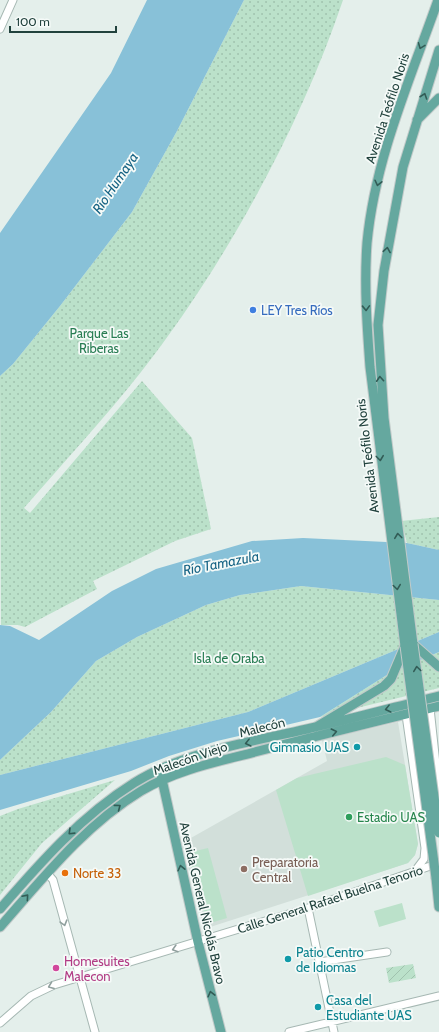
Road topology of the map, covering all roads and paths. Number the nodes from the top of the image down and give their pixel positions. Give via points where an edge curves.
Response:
1 (13, 0) edge
2 (438, 0) edge
3 (437, 11) edge
4 (0, 29) edge
5 (439, 50) edge
6 (439, 98) edge
7 (415, 123) junction
8 (380, 418) junction
9 (409, 645) junction
10 (439, 667) edge
11 (439, 696) edge
12 (434, 707) edge
13 (406, 715) junction
14 (316, 727) junction
15 (160, 770) junction
16 (162, 780) junction
17 (439, 792) edge
18 (439, 833) edge
19 (439, 864) edge
20 (414, 871) junction
21 (47, 873) junction
22 (439, 907) edge
23 (308, 908) junction
24 (0, 909) edge
25 (0, 927) edge
26 (198, 942) junction
27 (387, 952) dead end
28 (319, 962) junction
29 (80, 977) junction
30 (439, 996) edge
31 (332, 1021) junction
32 (0, 1023) edge
33 (95, 1032) edge
34 (221, 1032) edge
35 (289, 1032) edge
36 (334, 1032) edge

1 - 4 street
2 - 3 main road, Avenida Teófilo Noris
3 -> 8 main road, Avenida Teófilo Noris via 391,130 374,198 368,236 367,325
7 -> 5 main road, Avenida Teófilo Noris
6 - 7 main road
8 -> 7 main road, Avenida Teófilo Noris via 380,299 395,204
8 - 9 main road, Avenida Teófilo Noris
9 - 10 main road
9 - 14 main road via 391,679 375,692
18 -> 9 main road, Avenida Teófilo Noris, bridge
9 - 22 main road, Avenida Teófilo Noris, bridge
11 -> 14 main road, Malecón
12 - 13 main road, Malecón Viejo
12 - 17 street
16 -> 13 main road, Malecón Viejo via 226,759
13 - 20 street via 425,848 424,859
14 -> 15 main road, Malecón via 212,752
15 - 16 main road, Avenida General Nicolás Bravo
15 -> 24 main road, Malecón via 135,782 82,822
21 -> 16 main road, Malecón Viejo via 107,815
26 -> 16 main road, Avenida General Nicolás Bravo
19 - 20 street, Calle General Rafael Buelna Tenorio
20 - 23 street, Calle General Rafael Buelna Tenorio
25 -> 21 main road, Malecón Viejo
21 -> 29 street via 53,880
23 - 26 street, Calle General Rafael Buelna Tenorio
23 - 28 street
26 -> 29 street, Calle General Rafael Buelna Tenorio
34 -> 26 main road, Avenida General Nicolás Bravo
27 - 28 street
28 - 31 street
29 -> 32 street, Calle General Rafael Buelna Tenorio via 41,990
29 - 33 street
30 - 31 street
31 - 35 street
31 - 36 street

